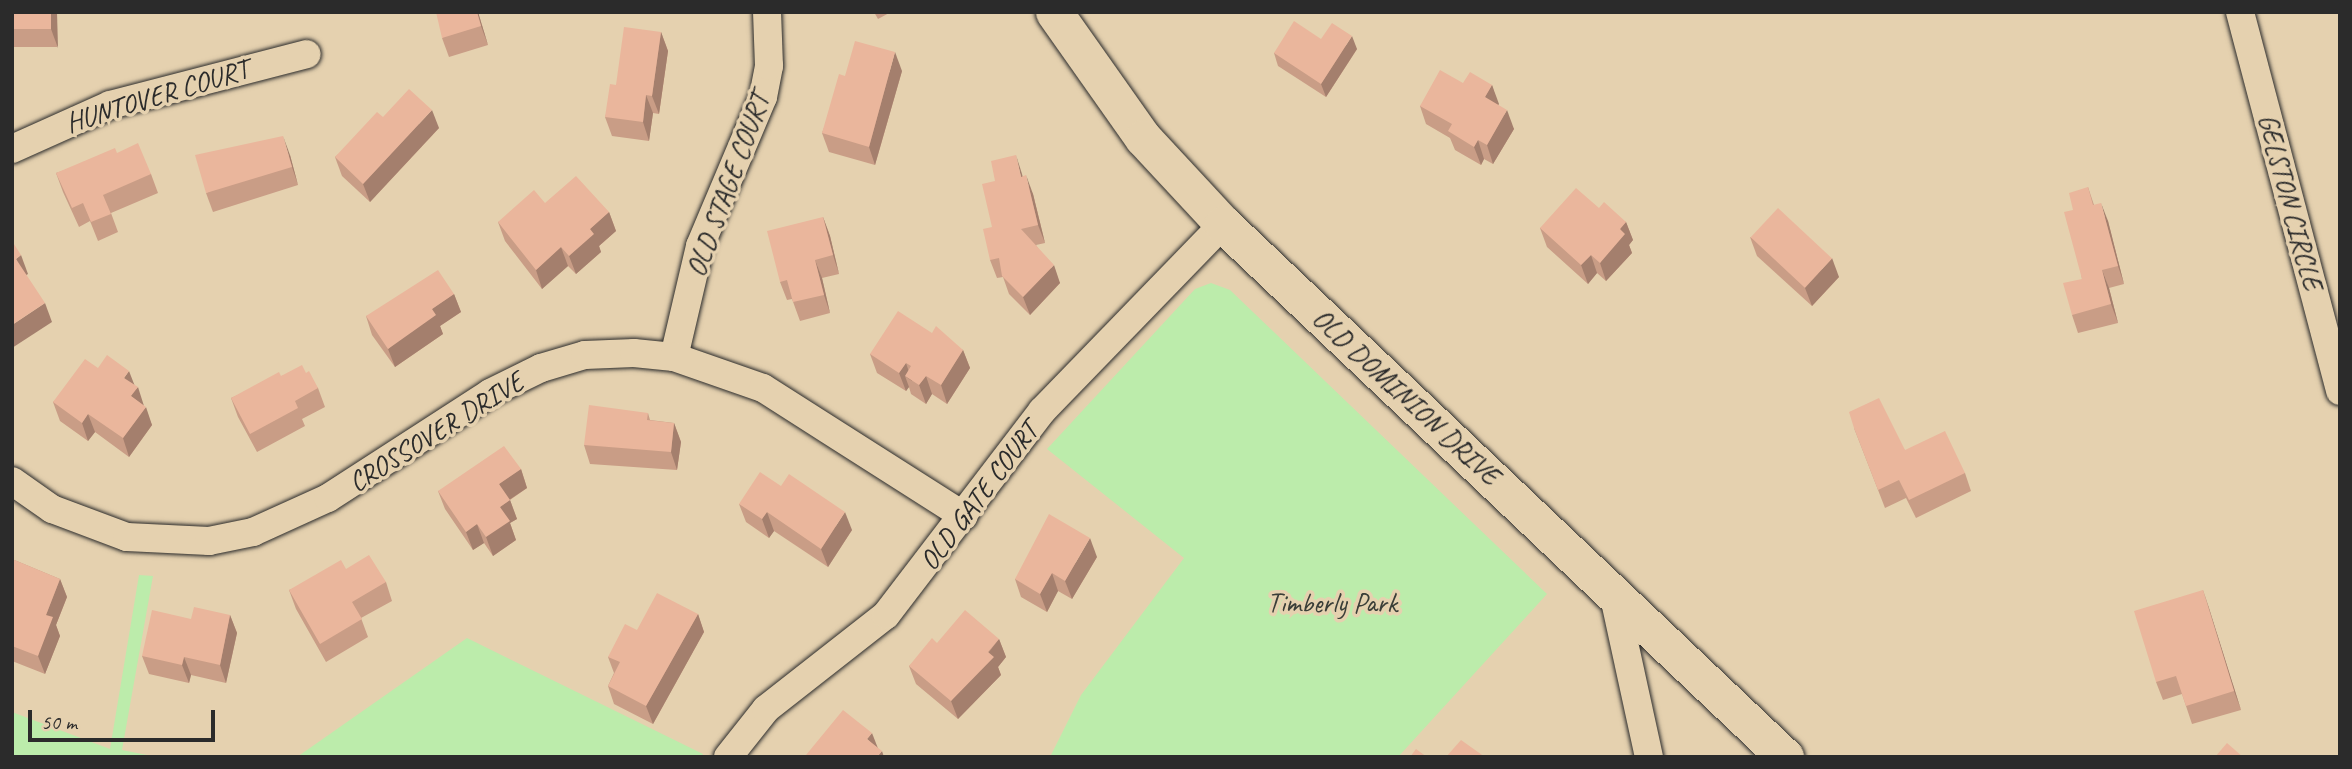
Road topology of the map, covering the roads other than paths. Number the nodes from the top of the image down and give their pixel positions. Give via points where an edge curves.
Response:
1 (767, 12) edge
2 (1054, 12) edge
3 (2240, 12) edge
4 (307, 54) dead end
5 (12, 149) edge
6 (1223, 224) junction
7 (674, 357) junction
8 (2340, 391) edge
9 (12, 481) edge
10 (964, 516) junction
11 (1613, 592) junction
12 (728, 757) edge
13 (1649, 757) edge
14 (1785, 757) edge

1 - 7 street, OLD STAGE COURT via 769,66 763,97 700,246
2 - 6 main road, OLD DOMINION DRIVE via 1134,127
3 - 8 street, GELSTON CIRCLE
4 - 5 street, HUNTOVER COURT via 110,105
6 - 10 street, OLD GATE COURT via 1080,368
6 - 11 main road, OLD DOMINION DRIVE
7 - 9 street, CROSSOVER DRIVE via 585,355 541,368 490,393 294,518 209,541 127,537 89,526 52,509
7 - 10 street, CROSSOVER DRIVE via 763,388
10 - 12 street, OLD GATE COURT via 886,615 766,709
11 - 13 street
11 - 14 main road, OLD DOMINION DRIVE

